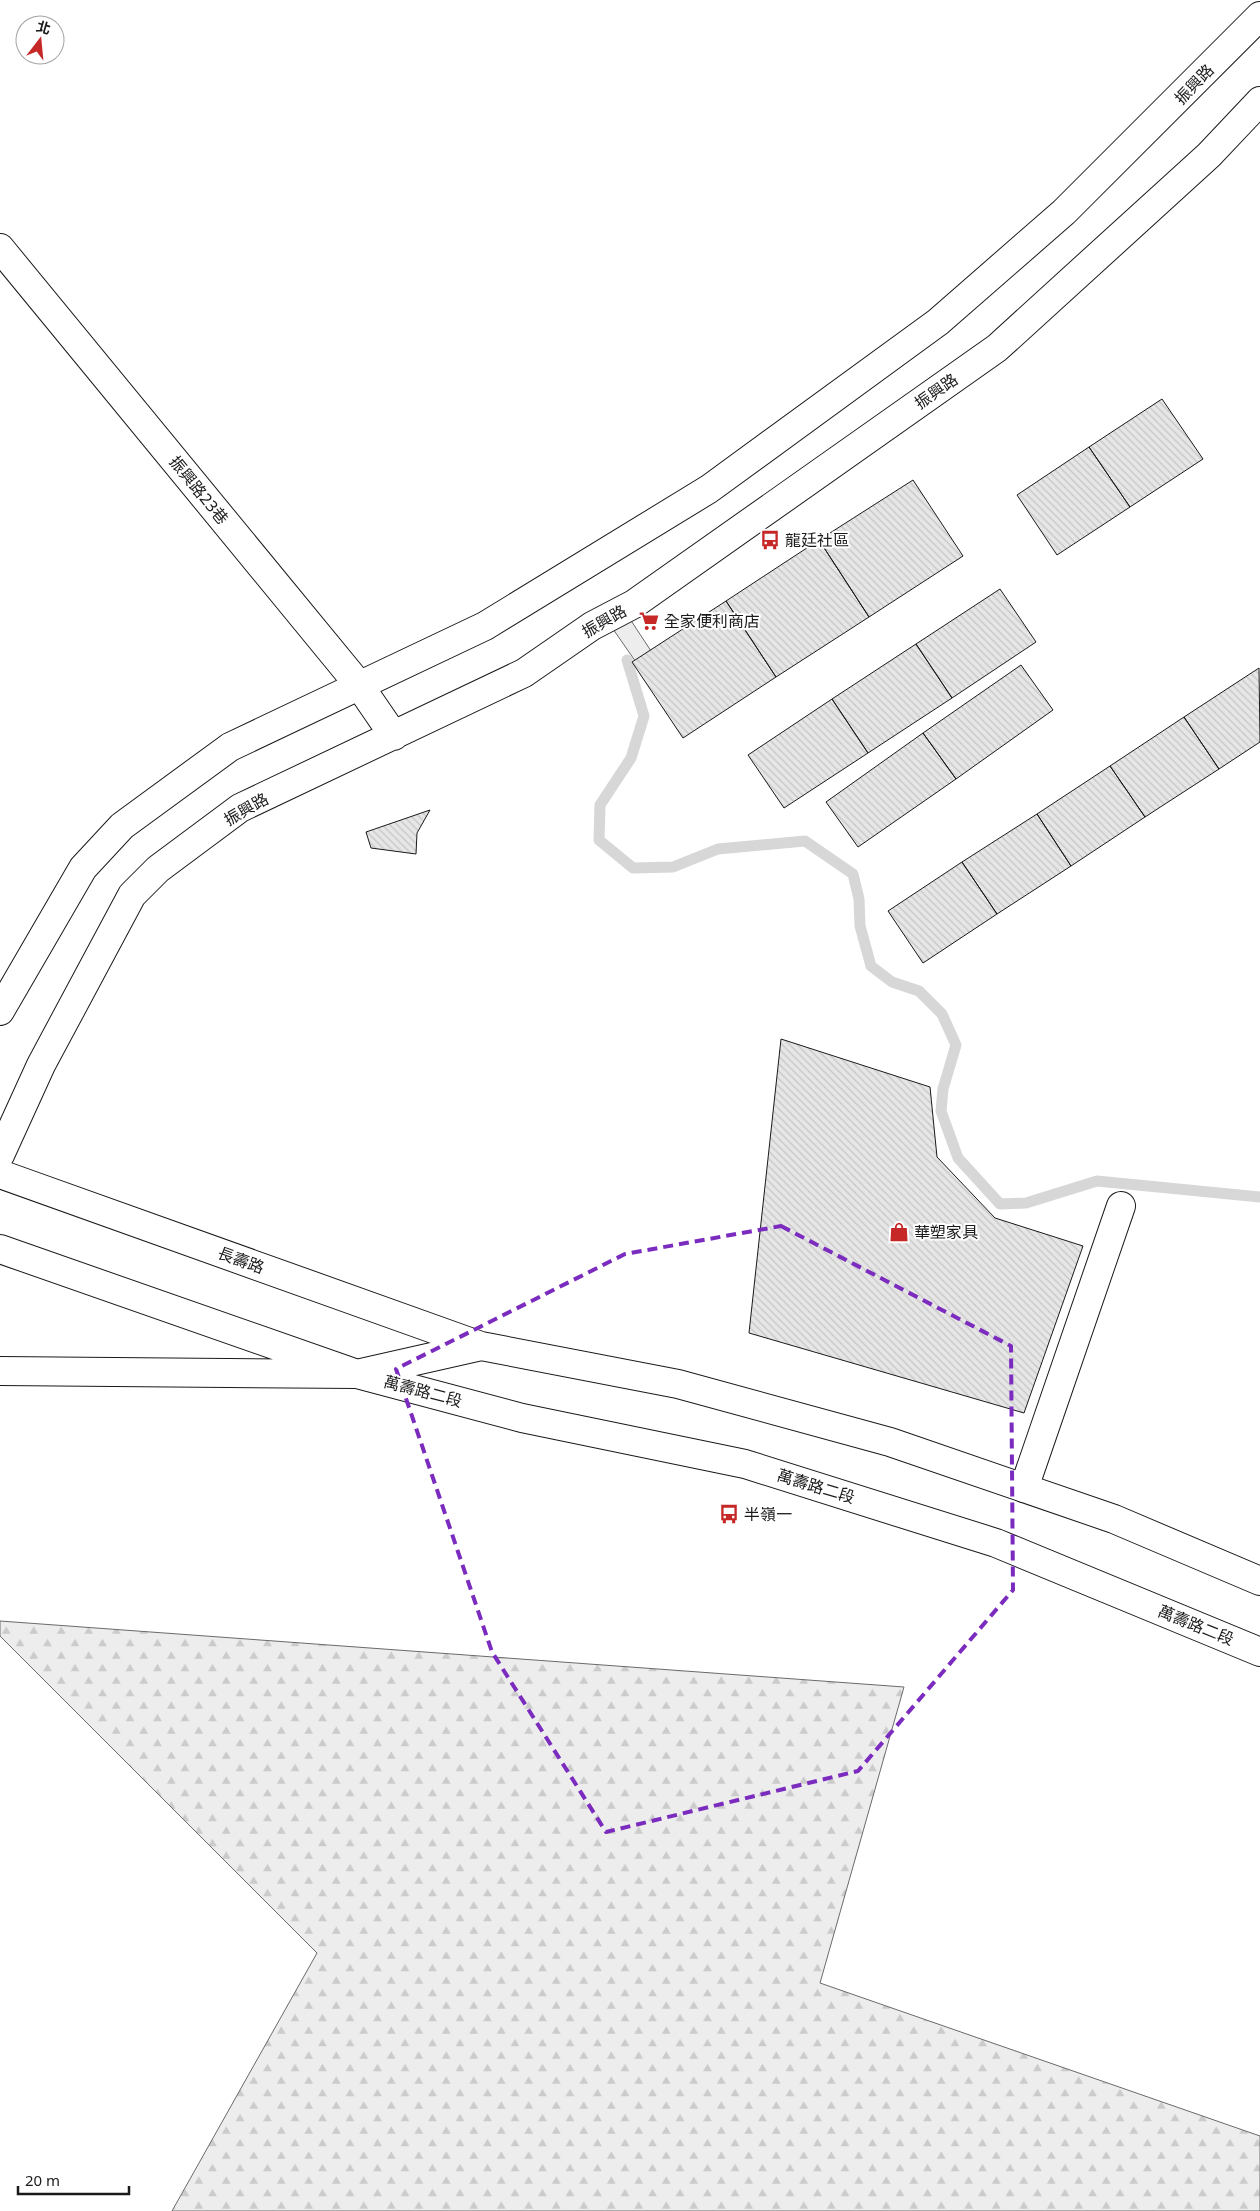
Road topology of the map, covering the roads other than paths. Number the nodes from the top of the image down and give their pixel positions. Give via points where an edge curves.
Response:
1 (1260, 16) edge
2 (1260, 101) edge
3 (0, 248) edge
4 (359, 685) junction
5 (394, 736) junction
6 (0, 1011) edge
7 (0, 1154) edge
8 (0, 1174) edge
9 (1121, 1206) dead end
10 (0, 1248) edge
11 (481, 1346) junction
12 (0, 1371) edge
13 (357, 1374) junction
14 (1024, 1488) junction
15 (1260, 1581) edge
16 (1260, 1652) edge

1 - 4 street, 振興路 via 1064,212 938,322 709,490 485,626
2 - 5 street, 振興路 via 1209,156 997,348 634,604 592,626 524,673
3 - 4 street, 振興路23巷
4 - 5 street, 振興路23巷
4 - 6 street, 振興路 via 230,747 122,826 83,868
5 - 7 street, 振興路 via 240,808 158,869 132,895 41,1065
8 - 11 street, 長壽路
9 - 14 street
10 - 13 street
11 - 13 street, 萬壽路二段
11 - 14 street, 萬壽路二段 via 678,1384 890,1442
12 - 13 street, 萬壽路二段
13 - 16 street, 萬壽路二段 via 522,1418 745,1464 996,1543
14 - 15 street, 萬壽路二段 via 1114,1519

